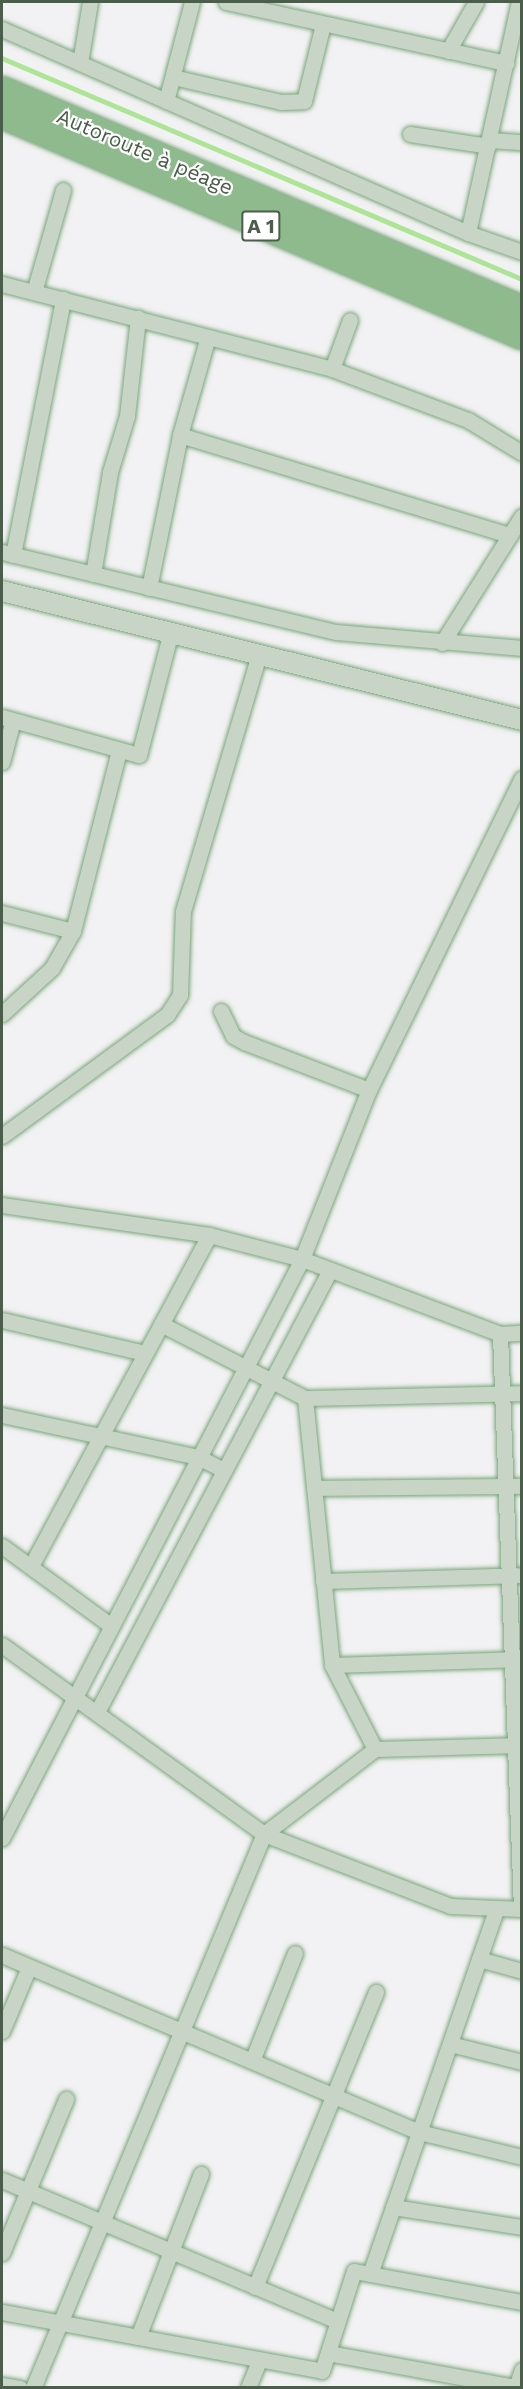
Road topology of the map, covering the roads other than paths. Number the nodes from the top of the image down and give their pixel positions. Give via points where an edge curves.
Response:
1 (90, 2) edge
2 (192, 2) edge
3 (226, 2) edge
4 (476, 2) edge
5 (519, 2) edge
6 (276, 8) edge
7 (323, 24) junction
8 (2, 29) edge
9 (448, 51) junction
10 (80, 63) junction
11 (507, 63) junction
12 (173, 76) junction
13 (2, 91) edge
14 (166, 101) junction
15 (2, 114) edge
16 (410, 134) dead end
17 (522, 142) edge
18 (489, 143) junction
19 (63, 190) dead end
20 (468, 233) junction
21 (522, 252) edge
22 (2, 284) edge
23 (34, 292) junction
24 (63, 299) junction
25 (522, 309) edge
26 (138, 318) junction
27 (350, 320) dead end
28 (522, 335) edge
29 (208, 337) junction
30 (332, 369) junction
31 (180, 435) junction
32 (522, 453) edge
33 (522, 516) edge
34 (510, 535) junction
35 (7, 554) edge
36 (93, 574) junction
37 (149, 588) junction
38 (2, 591) edge
39 (171, 631) junction
40 (442, 643) junction
41 (522, 648) edge
42 (260, 654) junction
43 (7, 718) edge
44 (522, 720) edge
45 (119, 750) junction
46 (2, 762) edge
47 (522, 778) edge
48 (4, 917) edge
49 (74, 931) junction
50 (221, 1011) dead end
51 (2, 1014) edge
52 (369, 1090) junction
53 (2, 1136) edge
54 (2, 1205) edge
55 (209, 1235) junction
56 (302, 1259) junction
57 (330, 1270) junction
58 (2, 1320) edge
59 (161, 1324) junction
60 (500, 1334) junction
61 (522, 1334) edge
62 (145, 1353) junction
63 (246, 1368) junction
64 (272, 1381) junction
65 (502, 1393) junction
66 (522, 1393) edge
67 (305, 1398) junction
68 (2, 1414) edge
69 (99, 1436) junction
70 (198, 1457) junction
71 (224, 1470) junction
72 (506, 1486) junction
73 (522, 1486) edge
74 (314, 1488) junction
75 (2, 1546) edge
76 (31, 1566) junction
77 (515, 1576) edge
78 (323, 1581) junction
79 (110, 1625) junction
80 (2, 1645) edge
81 (517, 1660) edge
82 (332, 1665) junction
83 (73, 1695) junction
84 (97, 1712) junction
85 (518, 1745) edge
86 (375, 1749) junction
87 (264, 1834) junction
88 (2, 1838) edge
89 (497, 1908) junction
90 (521, 1909) edge
91 (295, 1953) dead end
92 (2, 1955) edge
93 (479, 1959) junction
94 (29, 1966) junction
95 (522, 1971) edge
96 (376, 1992) dead end
97 (2, 2031) edge
98 (182, 2031) junction
99 (450, 2044) junction
100 (252, 2061) junction
101 (522, 2062) edge
102 (334, 2096) junction
103 (66, 2098) dead end
104 (419, 2132) junction
105 (522, 2157) edge
106 (201, 2174) dead end
107 (2, 2180) edge
108 (27, 2191) junction
109 (393, 2207) junction
110 (102, 2222) junction
111 (522, 2227) edge
112 (168, 2250) junction
113 (2, 2253) edge
114 (370, 2274) junction
115 (255, 2287) junction
116 (522, 2302) edge
117 (2, 2312) edge
118 (338, 2321) junction
119 (60, 2323) junction
120 (138, 2337) junction
121 (328, 2353) junction
122 (260, 2359) junction
123 (522, 2370) edge
124 (2, 2385) edge
125 (518, 2387) edge
126 (20, 2388) edge
127 (33, 2388) edge
128 (248, 2388) edge

1 - 10 street
2 - 12 street
3 - 6 street
4 - 9 street
5 - 11 street
6 - 7 street
7 - 9 street
7 - 12 street via 304,101 281,102
8 - 10 street
9 - 11 street
10 - 14 street
11 - 18 street
12 - 14 street
13 - 25 highway, Autoroute à péage / A 1
14 - 20 street
15 - 28 highway, A 1
16 - 18 street
17 - 18 street
18 - 20 street
19 - 23 street
20 - 21 street
22 - 23 street
23 - 24 street
24 - 26 street
24 - 35 street
26 - 29 street
26 - 36 street via 127,416 110,472
27 - 30 street
29 - 30 street
29 - 31 street
30 - 32 street via 468,420
31 - 34 street
31 - 37 street
33 - 34 street
34 - 40 street
35 - 36 street
36 - 37 street
37 - 40 street via 336,632
38 - 39 street
39 - 42 street
39 - 45 street via 139,755
40 - 41 street
42 - 44 street
42 - 53 street via 183,911 180,995 167,1015
43 - 45 street
43 - 46 street
45 - 49 street
47 - 52 street
48 - 49 street
49 - 51 street via 52,968
50 - 52 street via 233,1036 244,1042
52 - 56 street
54 - 55 street
55 - 56 street
55 - 59 street
56 - 57 street
56 - 63 street
57 - 60 street
57 - 64 street
58 - 62 street
59 - 62 street
59 - 63 street
60 - 61 street
60 - 65 street
62 - 69 street
63 - 64 street
63 - 70 street
64 - 67 street
64 - 71 street
65 - 66 street
65 - 67 street
65 - 72 street
67 - 74 street
68 - 69 street
69 - 70 street
69 - 76 street
70 - 71 street
70 - 79 street
71 - 84 street
72 - 73 street
72 - 74 street
72 - 77 street
74 - 78 street
75 - 76 street
76 - 79 street
77 - 78 street
77 - 81 street
78 - 82 street
79 - 83 street
80 - 83 street
81 - 82 street
81 - 85 street
82 - 86 street
83 - 84 street
83 - 88 street
84 - 87 street
85 - 86 street
85 - 90 street
86 - 87 street
87 - 89 street via 451,1905
87 - 98 street
89 - 90 street
89 - 93 street
91 - 100 street
92 - 94 street
93 - 95 street
93 - 99 street
94 - 97 street
94 - 98 street
96 - 102 street
98 - 100 street
98 - 110 street
99 - 101 street
99 - 104 street
100 - 102 street
102 - 104 street
102 - 115 street
103 - 108 street
104 - 105 street
104 - 109 street
106 - 112 street
107 - 108 street
108 - 110 street
108 - 113 street
109 - 111 street
109 - 114 street
110 - 112 street
110 - 119 street
112 - 115 street
112 - 120 street
114 - 116 street
114 - 118 street via 354,2271
115 - 118 street
117 - 119 street
118 - 121 street
119 - 120 street
119 - 127 street
120 - 122 street
121 - 122 street via 322,2371
121 - 125 street
122 - 128 street
123 - 125 street
124 - 126 street

